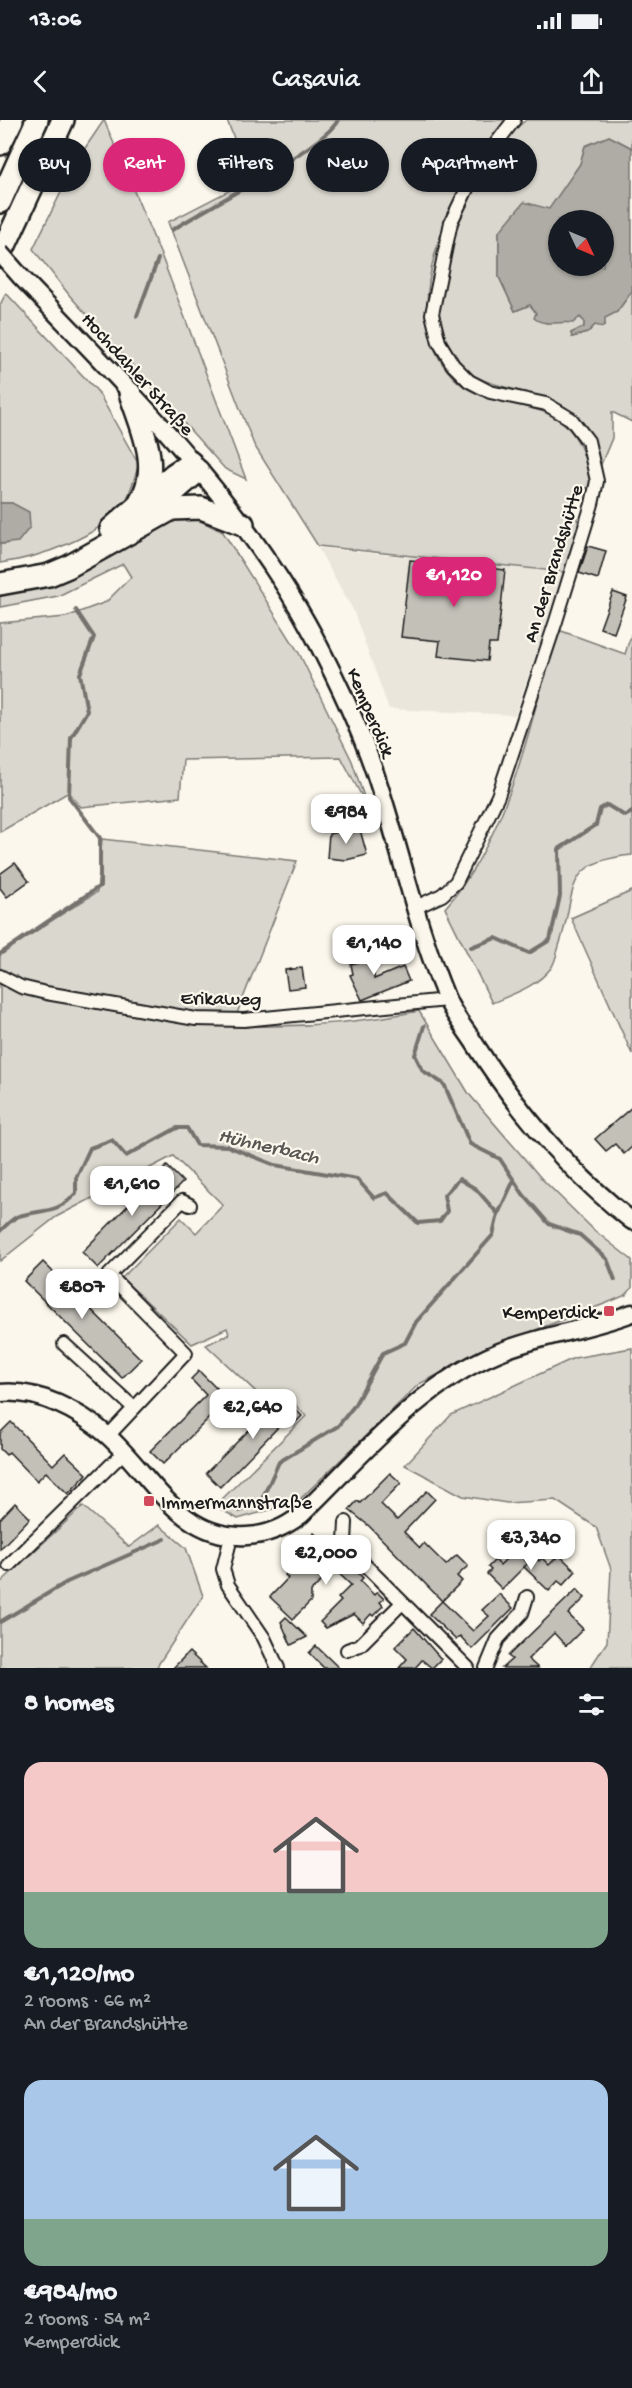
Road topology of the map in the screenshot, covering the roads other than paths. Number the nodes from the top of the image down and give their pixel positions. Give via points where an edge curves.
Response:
1 (12, 120) edge
2 (37, 120) edge
3 (63, 120) edge
4 (75, 120) edge
5 (514, 120) edge
6 (55, 138) edge
7 (59, 138) edge
8 (0, 144) edge
9 (30, 192) edge
10 (0, 202) edge
11 (0, 254) edge
12 (130, 393) junction
13 (194, 467) junction
14 (134, 512) junction
15 (243, 524) junction
16 (127, 533) junction
17 (0, 574) edge
18 (0, 584) edge
19 (414, 908) junction
20 (0, 976) edge
21 (447, 1000) junction
22 (190, 1205) dead end
23 (632, 1221) edge
24 (632, 1313) edge
25 (64, 1344) dead end
26 (0, 1393) edge
27 (134, 1408) junction
28 (108, 1436) junction
29 (124, 1452) junction
30 (346, 1522) dead end
31 (231, 1537) junction
32 (9, 1565) dead end
33 (527, 1597) dead end
34 (401, 1604) junction
35 (347, 1650) dead end
36 (278, 1668) edge
37 (468, 1668) edge
38 (486, 1668) edge

1 - 8 highway
2 - 10 highway
3 - 6 highway
4 - 7 highway
5 - 19 street, An der Brandshütte via 476,170 451,222 432,314 439,342 469,381 490,392 546,404 571,419 588,441 597,481 498,796 456,882 442,895
9 - 11 highway
11 - 12 main road, Hochdahler Straße, bridge
12 - 13 main road, Hochdahler Straße
12 - 14 highway via 150,461 146,492
13 - 14 highway via 174,474
13 - 15 main road, Hochdahler Straße
13 - 16 highway
14 - 17 highway via 60,558
15 - 16 highway via 219,513 185,507 159,514
15 - 19 main road, Kemperdick via 315,637 343,696 376,775
16 - 18 highway via 97,553 49,575
19 - 21 main road, Kemperdick
20 - 21 street, Erikaweg via 45,993 196,1019 244,1020
21 - 23 main road, Kemperdick via 503,1088 533,1126 604,1199
22 - 27 street via 182,1201 109,1275 186,1353
24 - 31 main road via 524,1344 469,1366 425,1396 291,1522 257,1536
25 - 27 street
26 - 28 main road via 24,1393 48,1401 78,1414
27 - 28 street
28 - 29 main road
29 - 31 main road via 180,1514 203,1529
29 - 32 street
30 - 34 street via 345,1542
31 - 36 street via 223,1569 228,1585 264,1638
33 - 38 street via 522,1613 498,1639
34 - 35 street via 360,1645
34 - 37 street

